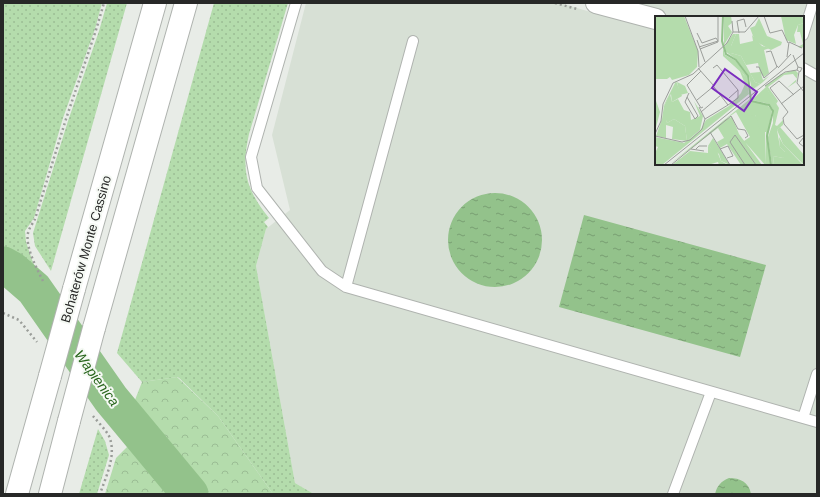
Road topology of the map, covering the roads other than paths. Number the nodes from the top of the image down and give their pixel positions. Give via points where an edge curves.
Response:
1 (155, 3) edge
2 (186, 3) edge
3 (296, 3) edge
4 (596, 3) edge
5 (812, 3) edge
6 (655, 19) edge
7 (804, 31) edge
8 (413, 40) dead end
9 (804, 69) edge
10 (817, 76) edge
11 (346, 287) junction
12 (817, 374) edge
13 (711, 392) junction
14 (803, 418) junction
15 (817, 422) edge
16 (17, 494) edge
17 (50, 494) edge
18 (673, 494) edge

1 - 16 highway, Bohaterów Monte Cassino, bridge
2 - 17 highway, bridge
3 - 11 lane via 251,157 257,188 322,271
4 - 6 street
5 - 7 lane
8 - 11 lane
9 - 10 lane
11 - 13 lane
12 - 14 lane
13 - 14 lane
13 - 18 lane
14 - 15 lane

